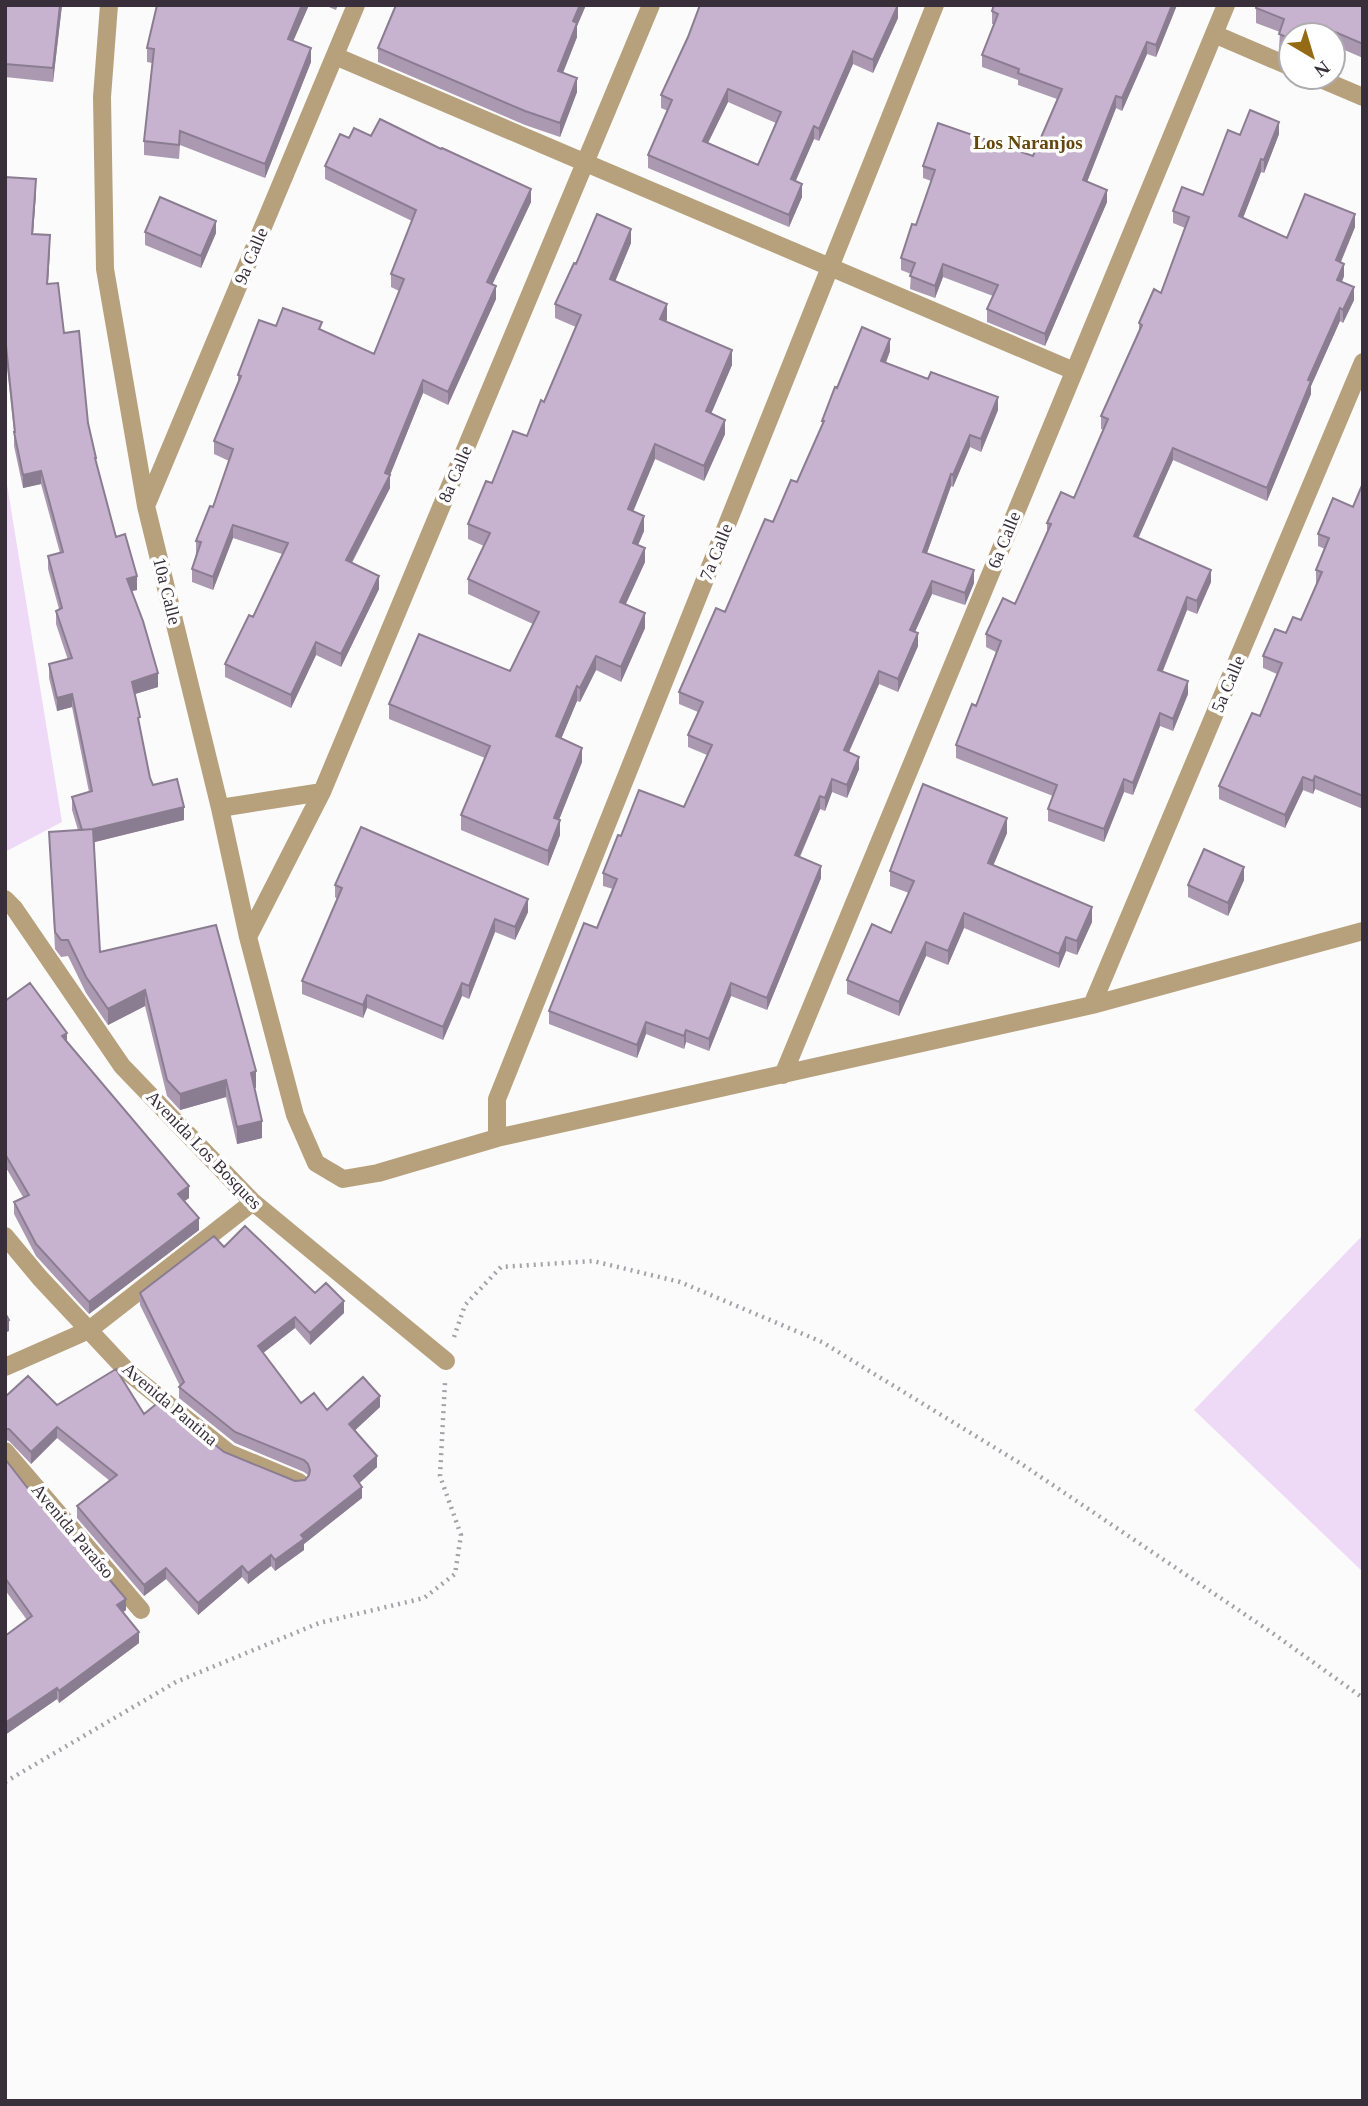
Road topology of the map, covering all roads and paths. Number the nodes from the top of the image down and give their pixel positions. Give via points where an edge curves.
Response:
1 (109, 5) edge
2 (356, 5) edge
3 (651, 5) edge
4 (934, 5) edge
5 (1226, 5) edge
6 (1214, 34) junction
7 (335, 56) junction
8 (1277, 60) edge
9 (585, 162) junction
10 (830, 267) junction
11 (1363, 362) edge
12 (1074, 371) junction
13 (146, 506) junction
14 (322, 792) junction
15 (220, 808) junction
16 (5, 899) edge
17 (1363, 932) edge
18 (248, 937) junction
19 (1092, 1005) junction
20 (782, 1075) junction
21 (497, 1138) junction
22 (253, 1202) junction
23 (5, 1236) edge
24 (89, 1330) junction
25 (446, 1361) junction
26 (5, 1367) edge
27 (5, 1451) edge
28 (299, 1482) edge
29 (141, 1610) dead end
30 (1363, 1698) edge
31 (5, 1782) edge

1 - 13 street, 10a Calle via 103,97 105,269
2 - 7 street, 9a Calle
3 - 9 street, 8a Calle
4 - 10 street, 7a Calle
5 - 6 street, 6a Calle
6 - 8 street
6 - 12 street, 6a Calle
7 - 9 street
7 - 13 street, 9a Calle
9 - 10 street
9 - 14 street, 8a Calle
10 - 12 street
10 - 21 street, 7a Calle via 497,1100
11 - 19 street, 5a Calle
12 - 20 street, 6a Calle
13 - 15 street, 10a Calle
14 - 15 street
14 - 18 street, 8a Calle
15 - 18 street, 10a Calle
16 - 22 street, Avenida Los Bosques via 122,1066
17 - 19 street
18 - 21 street, 10a Calle via 295,1115 316,1163 343,1179
19 - 20 street
20 - 21 street
22 - 24 street
22 - 25 street, Avenida Los Bosques
23 - 24 street, Avenida Pantina
24 - 26 street
24 - 28 street, Avenida Pantina via 129,1373 229,1453
25 - 30 path via 465,1305 501,1267 593,1261 680,1282 822,1342 1023,1465
25 - 31 path via 440,1476 461,1535 455,1574 424,1598 319,1623 176,1682
27 - 29 street, Avenida Paraíso

